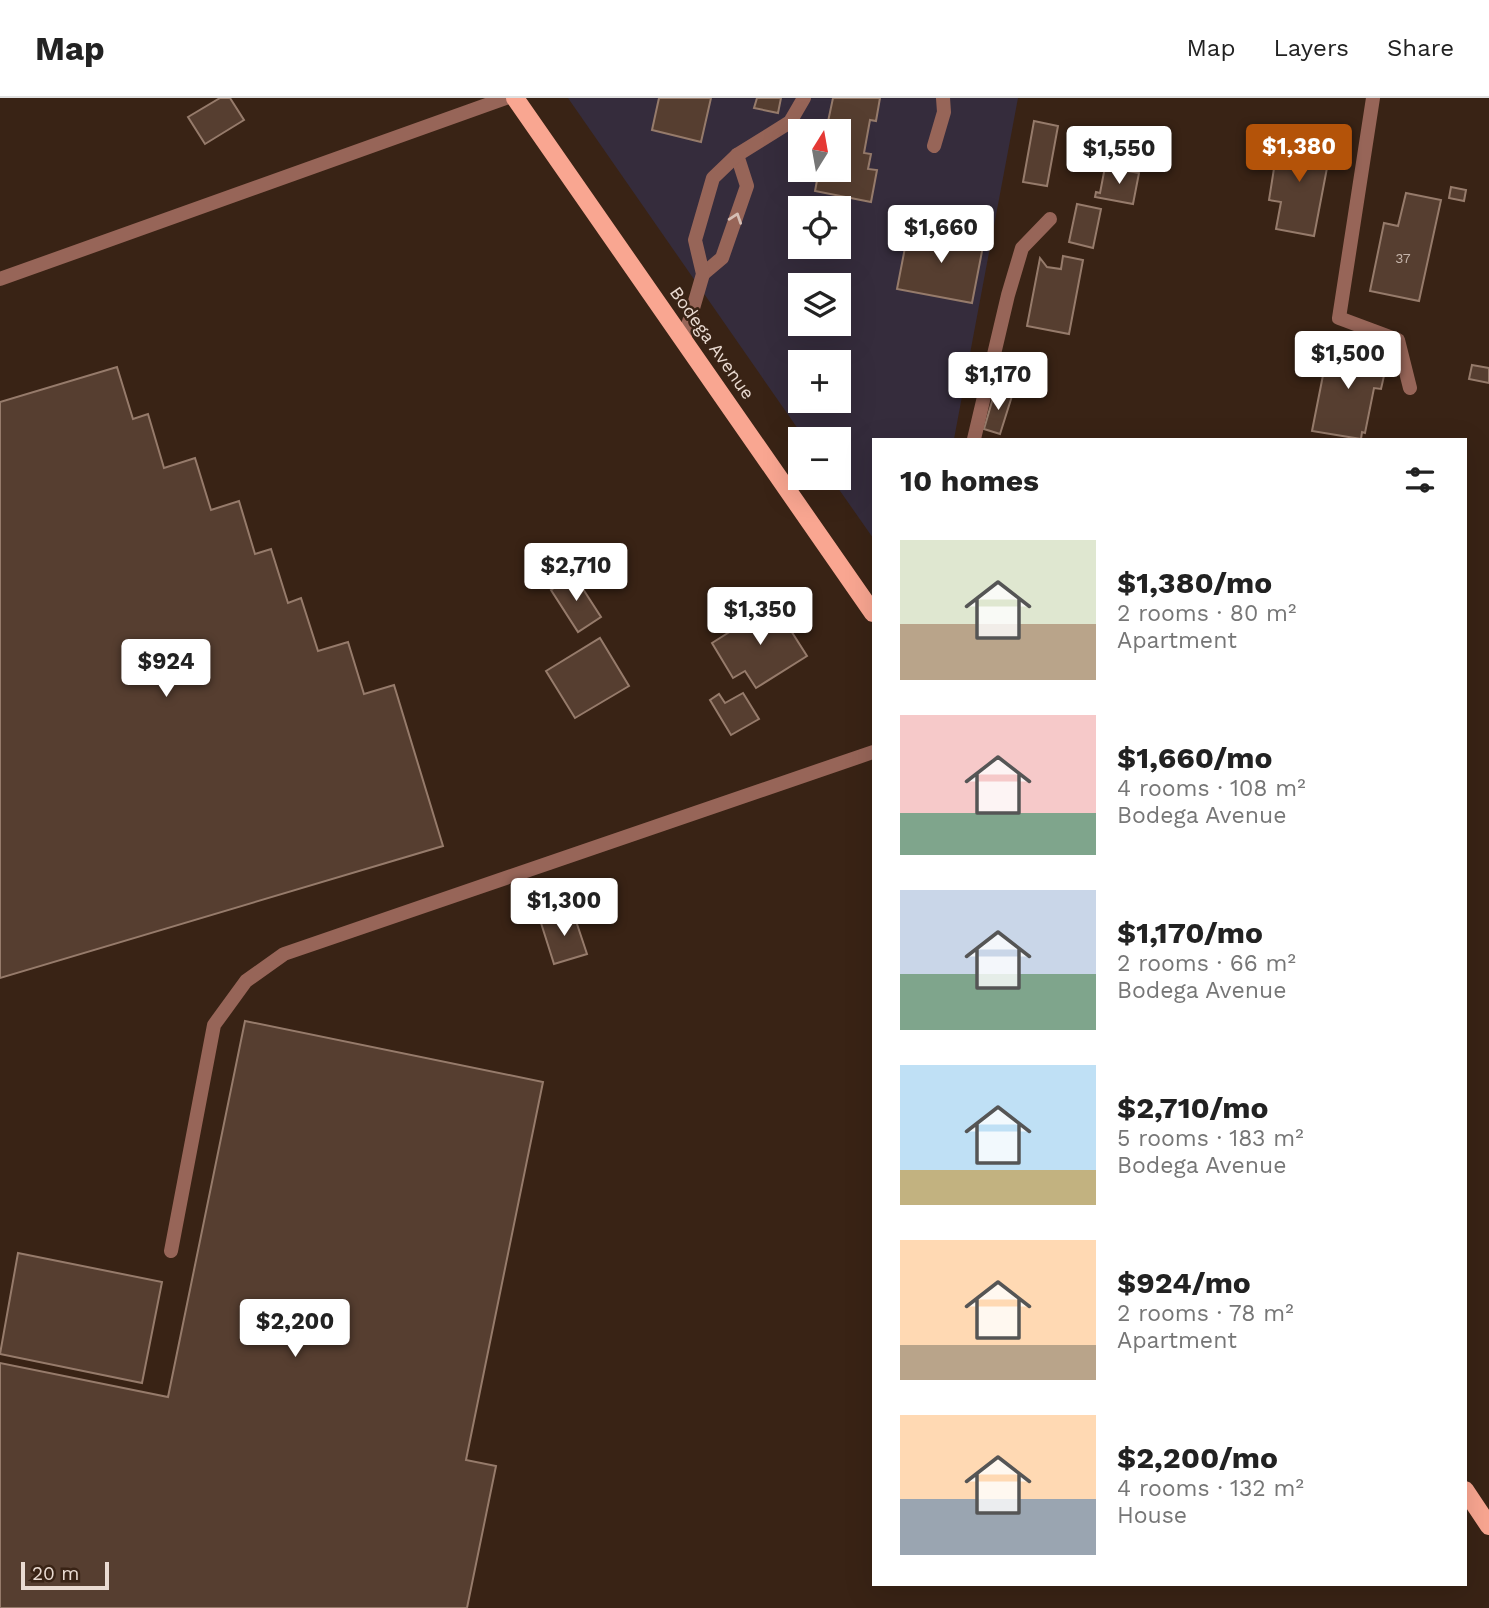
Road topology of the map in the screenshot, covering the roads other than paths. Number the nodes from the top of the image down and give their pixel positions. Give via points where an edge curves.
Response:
1 (506, 98) edge
2 (514, 98) edge
3 (804, 98) edge
4 (943, 98) edge
5 (1373, 98) edge
6 (934, 146) dead end
7 (737, 155) junction
8 (1050, 219) dead end
9 (703, 274) junction
10 (0, 279) edge
11 (684, 339) junction
12 (1410, 388) dead end
13 (974, 438) edge
14 (872, 612) edge
15 (872, 752) edge
16 (171, 1251) dead end
17 (1467, 1493) edge
18 (1489, 1526) edge

1 - 10 street
2 - 11 main road, Bodega Avenue
3 - 7 street via 790,122
4 - 6 street via 944,112
5 - 12 street via 1339,318 1398,340
7 - 9 street via 713,178 695,240
9 -> 7 street via 722,258 747,186
8 - 13 street via 1022,248
9 - 11 street
11 - 14 main road, Bodega Avenue
15 - 16 street via 284,954 246,981 214,1025
17 - 18 main road

